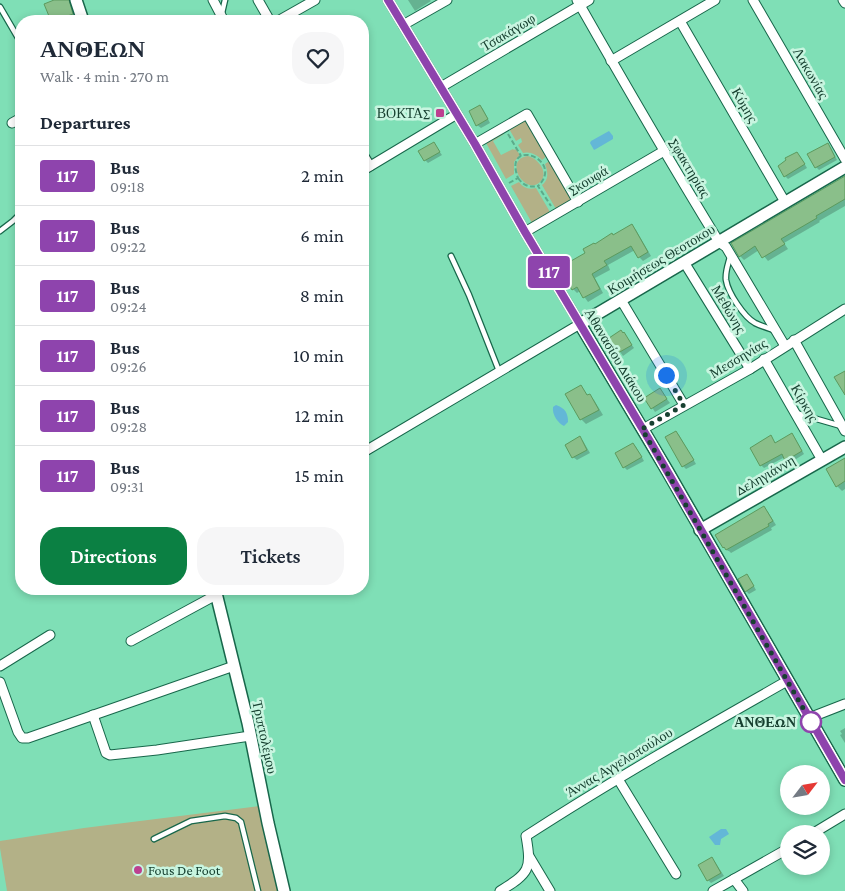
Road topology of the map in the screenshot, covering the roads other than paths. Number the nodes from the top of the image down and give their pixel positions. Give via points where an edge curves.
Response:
1 (76, 0) edge
2 (213, 0) edge
3 (225, 0) edge
4 (258, 0) edge
5 (315, 0) edge
6 (388, 0) edge
7 (447, 0) edge
8 (589, 0) edge
9 (715, 0) edge
10 (753, 0) edge
11 (578, 3) edge
12 (0, 7) edge
13 (81, 15) edge
14 (220, 15) edge
15 (222, 15) edge
16 (267, 15) edge
17 (289, 15) edge
18 (680, 21) junction
19 (403, 25) junction
20 (15, 33) edge
21 (611, 62) junction
22 (441, 87) junction
23 (457, 114) junction
24 (15, 121) edge
25 (12, 123) dead end
26 (475, 144) junction
27 (664, 151) junction
28 (845, 159) edge
29 (369, 166) edge
30 (845, 167) edge
31 (578, 202) junction
32 (785, 202) junction
33 (15, 219) edge
34 (0, 231) edge
35 (525, 232) junction
36 (719, 242) junction
37 (731, 255) junction
38 (451, 256) dead end
39 (684, 262) junction
40 (621, 300) junction
41 (845, 308) edge
42 (580, 324) junction
43 (776, 331) junction
44 (794, 340) junction
45 (785, 346) junction
46 (764, 359) junction
47 (750, 369) junction
48 (499, 371) junction
49 (684, 405) junction
50 (794, 412) junction
51 (642, 429) junction
52 (844, 429) edge
53 (845, 447) edge
54 (369, 449) edge
55 (822, 460) junction
56 (700, 530) junction
57 (211, 595) edge
58 (219, 595) edge
59 (50, 635) dead end
60 (131, 642) dead end
61 (0, 666) edge
62 (234, 666) junction
63 (788, 681) junction
64 (0, 682) edge
65 (845, 704) edge
66 (93, 715) junction
67 (809, 718) junction
68 (250, 736) junction
69 (618, 779) junction
70 (845, 780) edge
71 (845, 814) edge
72 (827, 825) edge
73 (154, 839) dead end
74 (780, 853) edge
75 (528, 856) junction
76 (676, 874) dead end
77 (734, 879) junction
78 (258, 891) edge
79 (284, 891) edge
80 (500, 891) edge
81 (550, 891) edge
82 (713, 891) edge
83 (743, 891) edge

1 - 13 street
2 - 14 street
3 - 15 lane
4 - 16 street
5 - 17 street
6 - 19 street, Αθανασίου Διάκου
7 - 19 street
8 - 11 street, Τσακάγωφ
9 - 18 street
10 - 28 street, Λακωνίας
11 - 21 street, Σφακτηρίας
11 - 22 street, Τσακάγωφ
12 - 20 lane
18 - 21 street
18 - 32 street, Κύμης
19 - 22 street, Αθανασίου Διάκου
21 - 27 street, Σφακτηρίας
22 - 23 street, Αθανασίου Διάκου
23 - 26 street, Αθανασίου Διάκου
23 - 29 street
24 - 25 street
26 - 31 street via 527,114
26 - 35 street, Αθανασίου Διάκου
27 - 31 street, Σκουφά
27 - 36 street, Σφακτηρίας
30 - 32 street, Κοιμήσεως Θεοτοκου
31 - 35 street, Σκουφά
32 - 36 street, Κοιμήσεως Θεοτοκου
33 - 34 lane
35 - 42 street, Αθανασίου Διάκου
36 - 37 street, Σφακτηρίας
36 - 39 street, Κοιμήσεως Θεοτοκου
37 - 43 street, Σφακτηρίας
37 - 43 lane via 726,282 732,296 755,323
38 - 48 lane
39 - 40 street, Κοιμήσεως Θεοτοκου
39 - 47 street, Μεθώνης
40 - 42 street, Κοιμήσεως Θεοτοκου
40 - 49 street
41 - 44 street, Μεσσηνίας
42 - 48 street, Κοιμήσεως Θεοτοκου
42 - 51 street, Αθανασίου Διάκου
43 - 45 street, Σφακτηρίας
44 - 45 street, Μεσσηνίας
44 - 52 street
45 - 46 street, Μεσσηνίας
46 - 47 street, Μεσσηνίας
46 - 50 street, Κίρκης
47 - 49 street, Μεσσηνίας
48 - 54 street, Κοιμήσεως Θεοτοκου
49 - 51 street, Μεσσηνίας
50 - 52 lane
50 - 55 street, Κίρκης
51 - 56 street, Αθανασίου Διάκου
53 - 55 street, Δεληγιάννη
55 - 56 street, Δεληγιάννη
56 - 63 street, Αθανασίου Διάκου
57 - 60 street
58 - 62 street, Τριπτολέμου
59 - 61 street
62 - 66 street
62 - 68 street, Τριπτολέμου
63 - 67 street, Αθανασίου Διάκου
63 - 69 street, Άννας Αγγελοπούλου
64 - 66 street via 22,738
65 - 67 street
66 - 68 street via 106,753 110,755
67 - 70 street, Αθανασίου Διάκου
68 - 79 street, Τριπτολέμου
69 - 75 street, Άννας Αγγελοπούλου via 526,836
69 - 76 street
71 - 72 street
73 - 78 lane via 191,821 225,816 236,818 241,822
74 - 77 street
75 - 80 street, Άννας Αγγελοπούλου via 528,869 517,881
75 - 81 street
77 - 82 street
77 - 83 street

